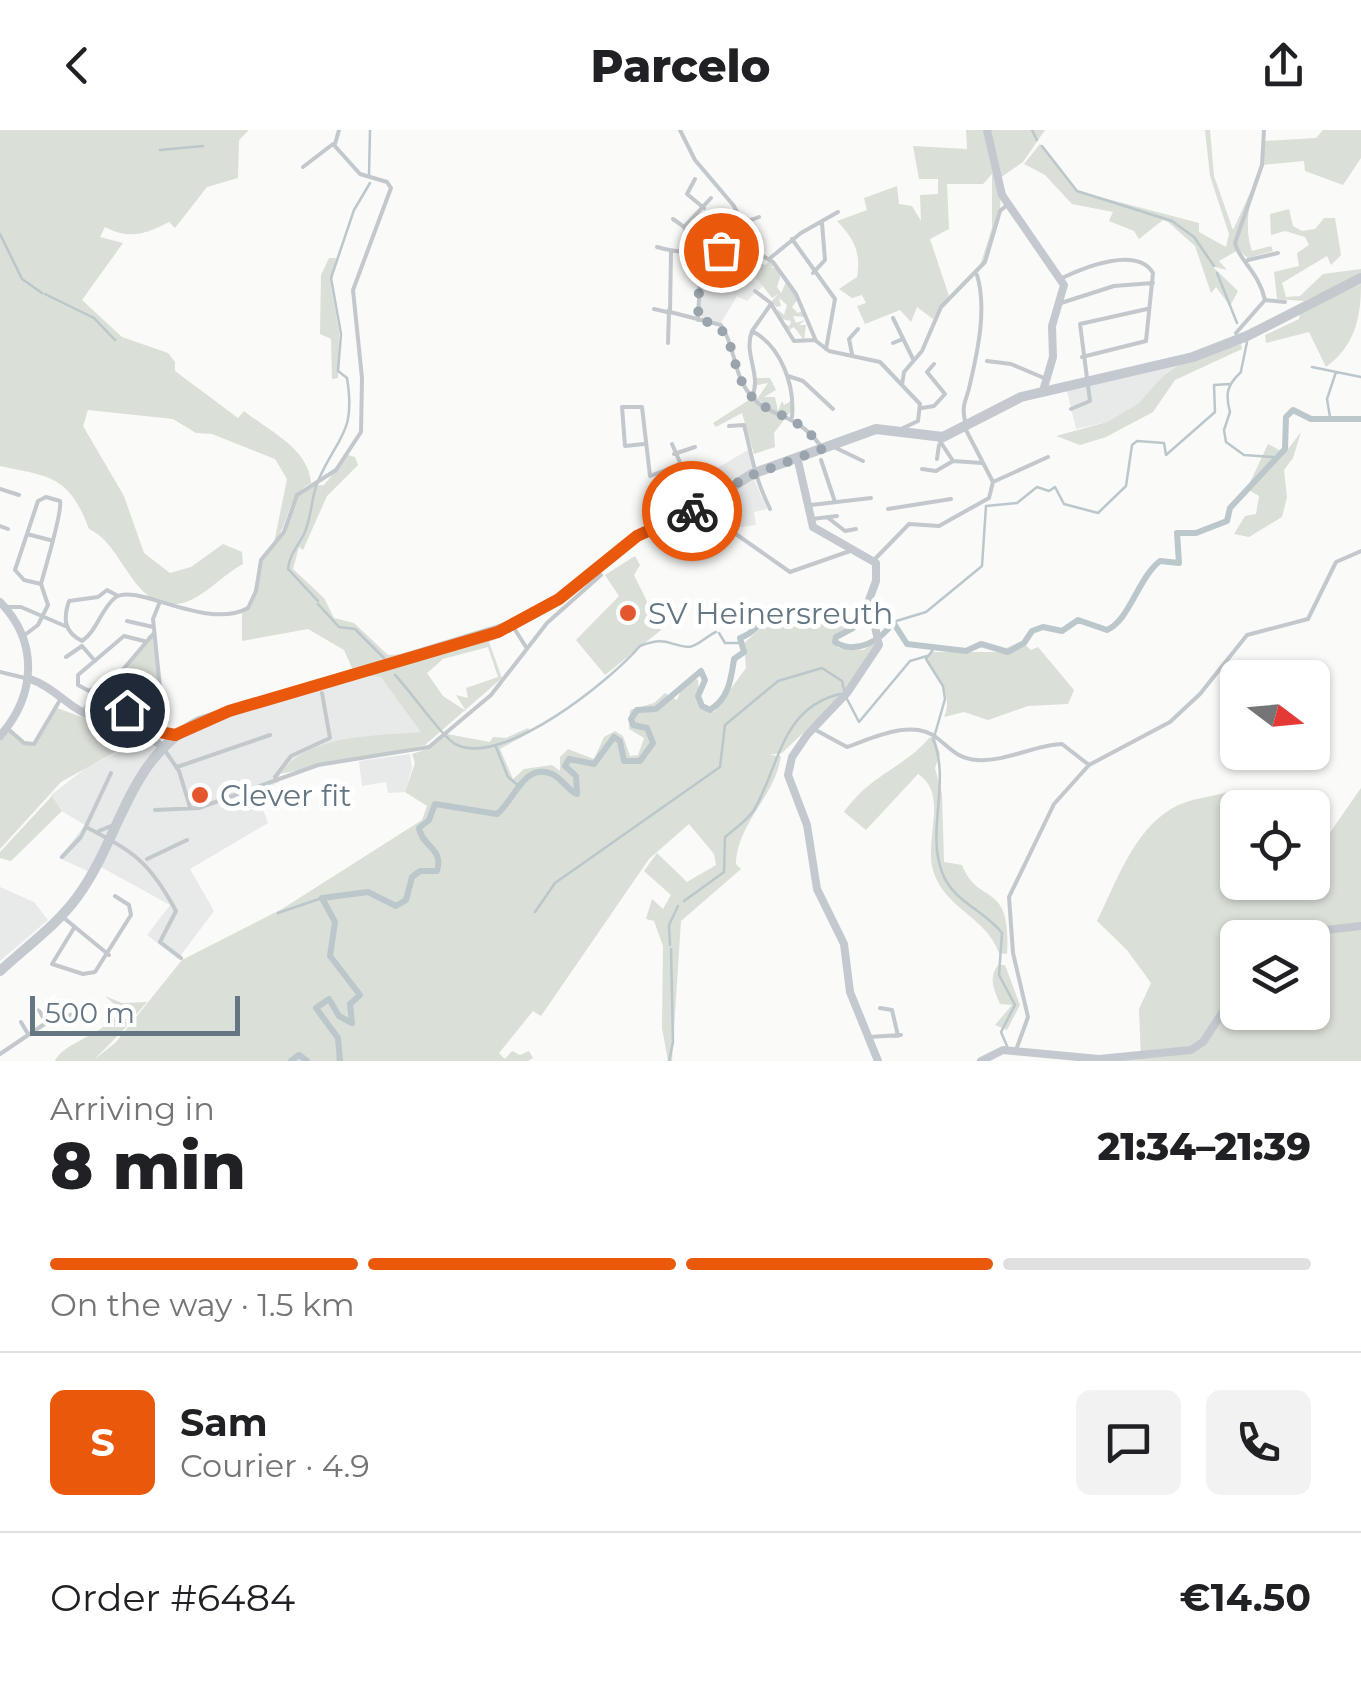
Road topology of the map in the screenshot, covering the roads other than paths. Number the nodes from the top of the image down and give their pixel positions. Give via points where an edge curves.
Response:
1 (339, 130) edge
2 (680, 130) edge
3 (987, 130) edge
4 (1264, 130) edge
5 (334, 145) junction
6 (302, 167) dead end
7 (695, 179) dead end
8 (711, 198) dead end
9 (1008, 205) junction
10 (704, 208) junction
11 (736, 210) junction
12 (838, 212) dead end
13 (760, 217) dead end
14 (821, 221) junction
15 (742, 223) junction
16 (721, 234) dead end
17 (792, 240) junction
18 (657, 248) dead end
19 (670, 251) junction
20 (756, 252) junction
21 (1278, 253) dead end
22 (684, 254) junction
23 (701, 256) junction
24 (770, 259) junction
25 (1248, 260) junction
26 (813, 272) junction
27 (977, 275) junction
28 (1062, 278) junction
29 (1361, 278) edge
30 (1153, 283) junction
31 (755, 291) dead end
32 (1265, 300) junction
33 (1061, 303) junction
34 (772, 304) junction
35 (1290, 306) junction
36 (654, 308) dead end
37 (1148, 309) junction
38 (668, 311) junction
39 (893, 318) dead end
40 (698, 320) junction
41 (1242, 324) dead end
42 (858, 329) dead end
43 (752, 331) junction
44 (903, 339) junction
45 (816, 340) junction
46 (668, 343) dead end
47 (893, 343) dead end
48 (826, 349) junction
49 (852, 354) junction
50 (1082, 357) junction
51 (914, 361) junction
52 (988, 361) dead end
53 (934, 364) dead end
54 (788, 376) junction
55 (1086, 382) junction
56 (902, 384) junction
57 (1043, 385) junction
58 (752, 397) junction
59 (922, 408) junction
60 (833, 409) dead end
61 (1071, 409) dead end
62 (792, 417) junction
63 (918, 420) junction
64 (728, 426) dead end
65 (966, 428) junction
66 (898, 430) junction
67 (916, 435) junction
68 (938, 441) junction
69 (644, 444) junction
70 (672, 444) dead end
71 (834, 444) junction
72 (695, 448) dead end
73 (674, 454) junction
74 (822, 454) junction
75 (1048, 457) dead end
76 (937, 459) dead end
77 (798, 461) junction
78 (953, 461) junction
79 (863, 462) dead end
80 (982, 463) junction
81 (680, 465) junction
82 (922, 469) dead end
83 (752, 474) junction
84 (992, 482) junction
85 (0, 490) edge
86 (19, 495) dead end
87 (871, 498) dead end
88 (951, 499) dead end
89 (778, 500) dead end
90 (698, 501) junction
91 (835, 502) junction
92 (807, 506) junction
93 (888, 509) dead end
94 (837, 516) dead end
95 (827, 517) junction
96 (810, 520) junction
97 (0, 526) edge
98 (8, 529) dead end
99 (856, 530) dead end
100 (27, 534) junction
101 (50, 540) junction
102 (850, 551) junction
103 (1361, 552) edge
104 (874, 560) junction
105 (601, 576) dead end
106 (40, 584) junction
107 (118, 596) junction
108 (159, 604) junction
109 (2, 607) edge
110 (42, 616) junction
111 (128, 621) dead end
112 (66, 626) junction
113 (512, 626) junction
114 (153, 630) junction
115 (22, 636) junction
116 (144, 641) junction
117 (82, 644) junction
118 (527, 648) junction
119 (66, 657) dead end
120 (95, 661) junction
121 (0, 672) edge
122 (30, 679) junction
123 (322, 692) dead end
124 (62, 696) junction
125 (120, 724) junction
126 (812, 728) junction
127 (3, 732) edge
128 (142, 732) junction
129 (175, 735) junction
130 (270, 735) dead end
131 (162, 747) junction
132 (151, 759) junction
133 (172, 759) junction
134 (1089, 765) junction
135 (177, 766) junction
136 (111, 773) dead end
137 (271, 780) junction
138 (190, 808) junction
139 (155, 810) dead end
140 (88, 828) junction
141 (103, 834) junction
142 (188, 840) dead end
143 (62, 858) dead end
144 (145, 860) junction
145 (115, 896) dead end
146 (60, 915) junction
147 (1361, 926) edge
148 (74, 928) junction
149 (1330, 930) edge
150 (109, 955) junction
151 (182, 958) dead end
152 (0, 970) edge
153 (60, 1006) dead end
154 (880, 1008) dead end
155 (39, 1010) dead end
156 (84, 1011) dead end
157 (62, 1017) junction
158 (1220, 1017) edge
159 (20, 1022) dead end
160 (46, 1022) junction
161 (28, 1034) junction
162 (870, 1037) junction
163 (1016, 1050) junction
164 (0, 1054) edge
165 (878, 1061) edge
166 (981, 1061) edge

1 - 5 street
2 - 11 street via 692,156
3 - 9 street via 996,182
4 - 25 street via 1262,166 1235,243
5 - 6 street
5 - 108 street via 360,174 390,185 354,290 361,432 336,470 297,495 284,532 261,560 253,600 239,613
7 - 10 street via 687,194
8 - 10 street
9 - 27 street
9 - 28 street
10 - 22 street via 682,225 688,234
11 - 15 street
11 - 16 street
12 - 14 street
13 - 15 street
14 - 17 street
14 - 26 street via 825,258
15 - 20 street
17 - 24 street
17 - 26 street
18 - 19 street
19 - 22 street
19 - 38 street
20 - 23 street
20 - 24 street
21 - 25 street
22 - 23 street
23 - 40 street
24 - 45 street
25 - 32 street
26 - 48 street via 835,299
27 - 51 street via 941,307
27 - 65 street via 982,316 962,404
28 - 30 street via 1132,259 1151,268
28 - 33 street
29 - 35 main road
30 - 33 street via 1114,286
30 - 37 street
31 - 34 street
32 - 35 street
32 - 41 street
33 - 57 street
34 - 43 street
34 - 45 street via 794,340
35 - 55 main road via 1211,350
36 - 38 street
37 - 50 street via 1145,341
37 - 50 street via 1080,324
38 - 40 street
38 - 46 street
39 - 44 street
40 - 58 street via 724,329 736,374
42 - 49 street via 849,339
43 - 54 street via 766,340
43 - 58 street
44 - 47 street
44 - 51 street
45 - 48 street
48 - 49 street
49 - 56 street via 876,360
50 - 55 street
51 - 56 street
52 - 57 street via 1011,364
53 - 59 street via 928,372 945,394
54 - 60 street
54 - 62 street
55 - 57 main road
55 - 61 street via 1090,402
56 - 59 street
57 - 65 main road
58 - 62 street
59 - 63 street
62 - 74 street
63 - 66 street
63 - 67 street
64 - 83 street via 744,426
65 - 68 main road
65 - 80 street
66 - 67 main road
66 - 71 main road
67 - 68 main road
68 - 76 street
68 - 78 street
69 - 69 street via 642,407 622,407 625,446
69 - 81 street via 651,476
70 - 73 street
71 - 74 main road
71 - 79 street
72 - 73 street
73 - 81 street
74 - 77 main road
74 - 91 street
75 - 84 street
77 - 83 main road
77 - 92 street
78 - 80 street
78 - 82 street via 936,471
80 - 84 street
81 - 90 street
83 - 89 street via 769,506
83 - 90 main road
84 - 104 street via 981,505 939,526 909,524
85 - 86 street
87 - 91 street
88 - 93 street
90 - 102 street via 725,531 790,572
90 - 113 main road
91 - 92 street
92 - 96 street
94 - 95 street
95 - 96 street
95 - 99 street via 845,531
96 - 102 street
97 - 98 street
100 - 101 street
100 - 101 street via 38,502 53,498 63,514
100 - 106 street via 15,570
101 - 106 street
102 - 104 street
103 - 134 street via 1336,562 1308,619 1247,636 1170,722
104 - 126 street via 877,580 869,600 878,637 847,693
105 - 118 street
106 - 110 street via 48,596
107 - 108 street via 140,593
107 - 112 street via 107,590 69,602
107 - 117 street
108 - 114 street
109 - 110 street
109 - 115 street
110 - 112 street
110 - 115 street
111 - 114 street
112 - 117 street
113 - 118 street
113 - 129 main road via 229,711
114 - 116 street
114 - 125 street via 160,687 128,708
115 - 122 street
116 - 120 street via 124,636
116 - 120 street via 113,679 96,689 81,688 78,674
117 - 119 street
117 - 120 street
118 - 137 street via 478,705 424,748 318,764
121 - 122 street
122 - 124 street
122 - 127 street
123 - 137 street via 330,738 291,756
124 - 125 street via 91,716
124 - 127 street via 34,744
125 - 128 street
126 - 134 street via 847,747 920,730 958,756 983,760 1062,744
126 - 162 street via 792,757 788,778 818,888 845,948 850,995
128 - 129 street
128 - 131 street
129 - 131 main road
130 - 135 street
131 - 132 main road
131 - 133 street
132 - 133 street
132 - 141 main road
133 - 135 street
134 - 163 street via 1040,826 1009,898 1028,1017
135 - 138 street
136 - 140 street
137 - 138 street
138 - 139 street
140 - 141 street
140 - 141 street
140 - 143 street
141 - 144 street
141 - 146 main road via 81,892
142 - 144 street
144 - 151 street via 176,912 160,942
145 - 150 street via 132,911
146 - 148 street
146 - 152 main road
147 - 149 street
148 - 150 street
148 - 150 street via 52,958 54,966 84,974 98,970
153 - 157 street
154 - 162 street via 892,1010 899,1035
155 - 160 street
156 - 157 street
157 - 160 street
158 - 163 street via 1190,1050 1099,1060
159 - 161 street
160 - 161 street
161 - 164 street
162 - 165 street
163 - 166 street

